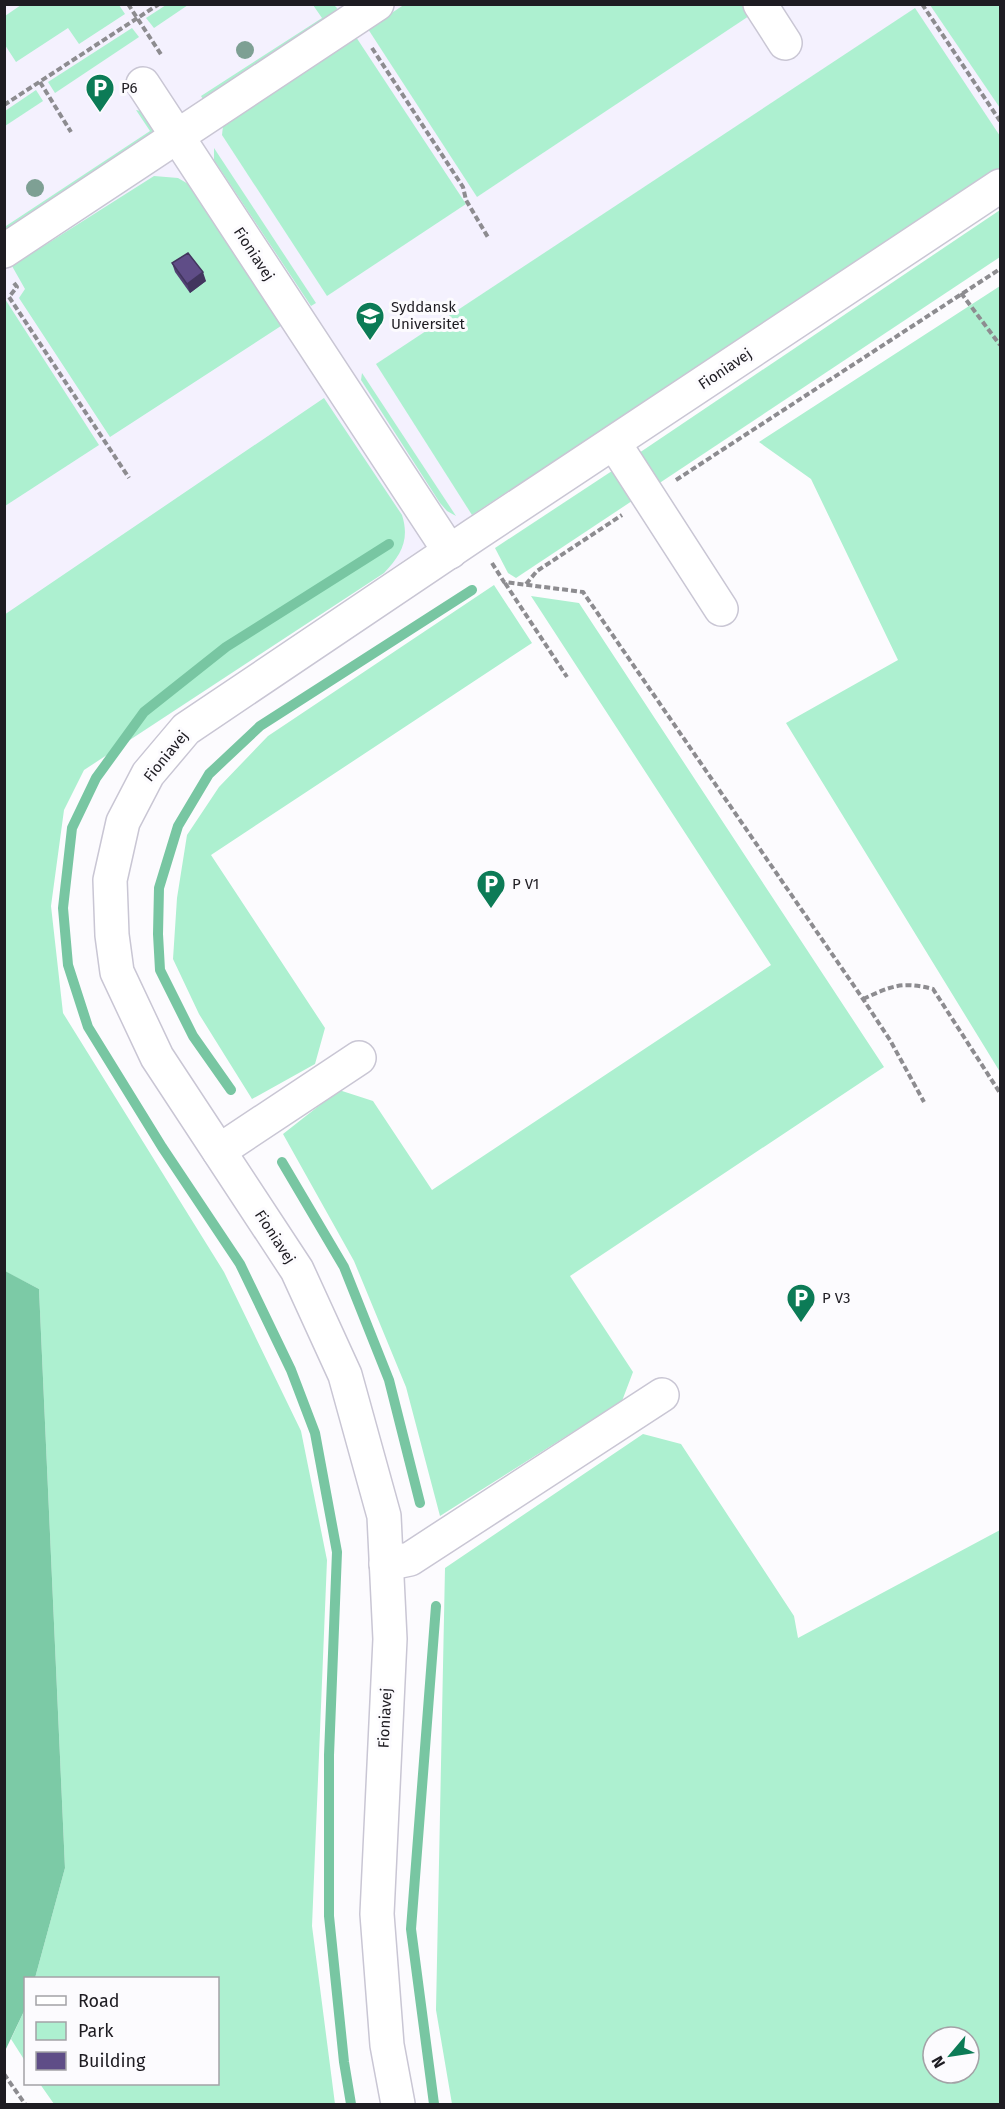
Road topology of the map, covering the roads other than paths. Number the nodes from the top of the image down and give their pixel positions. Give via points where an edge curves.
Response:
1 (759, 4) edge
2 (365, 12) edge
3 (785, 43) dead end
4 (143, 84) dead end
5 (178, 136) junction
6 (1000, 186) edge
7 (8, 264) edge
8 (614, 443) junction
9 (462, 544) junction
10 (722, 609) dead end
11 (358, 1058) dead end
12 (219, 1151) junction
13 (662, 1395) dead end
14 (386, 1564) junction
15 (398, 2104) edge

1 - 3 street
2 - 5 street
4 - 5 street, Fioniavej
5 - 7 street
5 - 9 street, Fioniavej
6 - 8 street, Fioniavej
8 - 9 street, Fioniavej
8 - 10 street
9 - 12 street, Fioniavej via 186,729 148,774 123,822 110,880 117,972 157,1057
11 - 12 street
12 - 14 street, Fioniavej via 297,1270 345,1375 384,1516
13 - 14 street via 410,1559
14 - 15 street, Fioniavej via 390,1639 377,1914 387,2044

